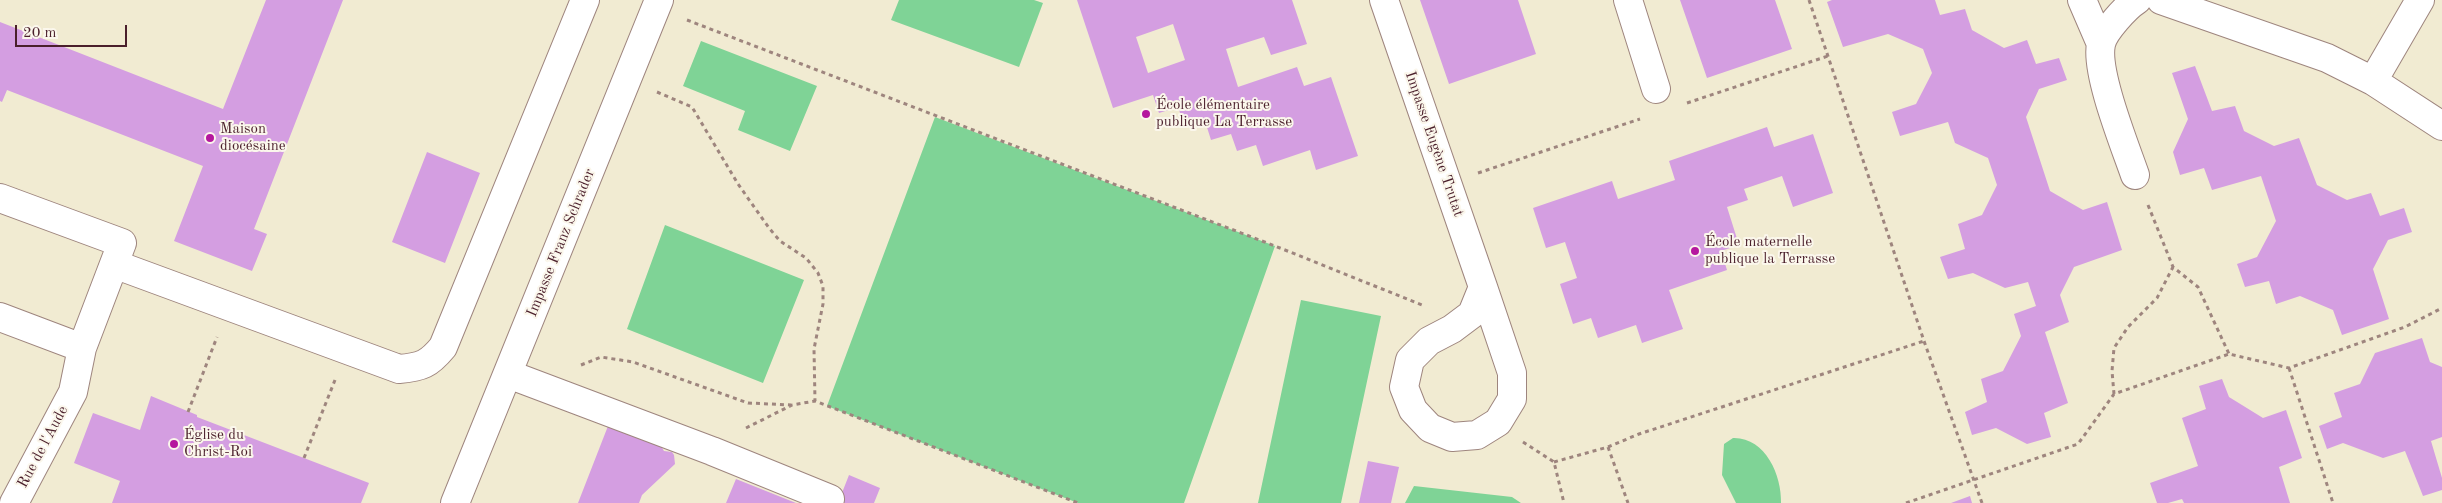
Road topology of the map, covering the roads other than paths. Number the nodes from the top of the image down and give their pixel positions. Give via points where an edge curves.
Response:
1 (585, 0) edge
2 (1384, 0) edge
3 (1628, 0) edge
4 (2082, 0) edge
5 (2137, 0) edge
6 (2161, 0) edge
7 (2420, 0) edge
8 (658, 4) edge
9 (2101, 44) junction
10 (2373, 82) junction
11 (1656, 89) dead end
12 (2442, 126) edge
13 (2135, 174) road end
14 (0, 198) edge
15 (114, 264) junction
16 (1483, 287) junction
17 (0, 317) edge
18 (82, 348) junction
19 (508, 374) junction
20 (462, 497) edge
21 (830, 499) dead end
22 (14, 503) edge

1 - 15 street via 443,347 421,366 400,369
2 - 16 street, Impasse Eugène Trutat
3 - 11 street
4 - 9 street
5 - 9 street via 2128,6
6 - 10 street via 2327,58
7 - 10 street
8 - 19 street, Impasse Franz Schrader
9 - 13 street via 2102,70
10 - 12 street
14 - 15 street, Rue de l'Aude via 122,243
15 - 18 street, Rue de l'Aude
16 - 16 street, Impasse Eugène Trutat via 1512,373 1512,399 1498,422 1477,435 1452,437 1430,428 1413,410 1404,386 1410,360 1429,341 1472,314
17 - 18 street
18 - 22 street, Rue de l'Aude via 73,392
19 - 20 street, Impasse Franz Schrader
19 - 21 street via 712,450

